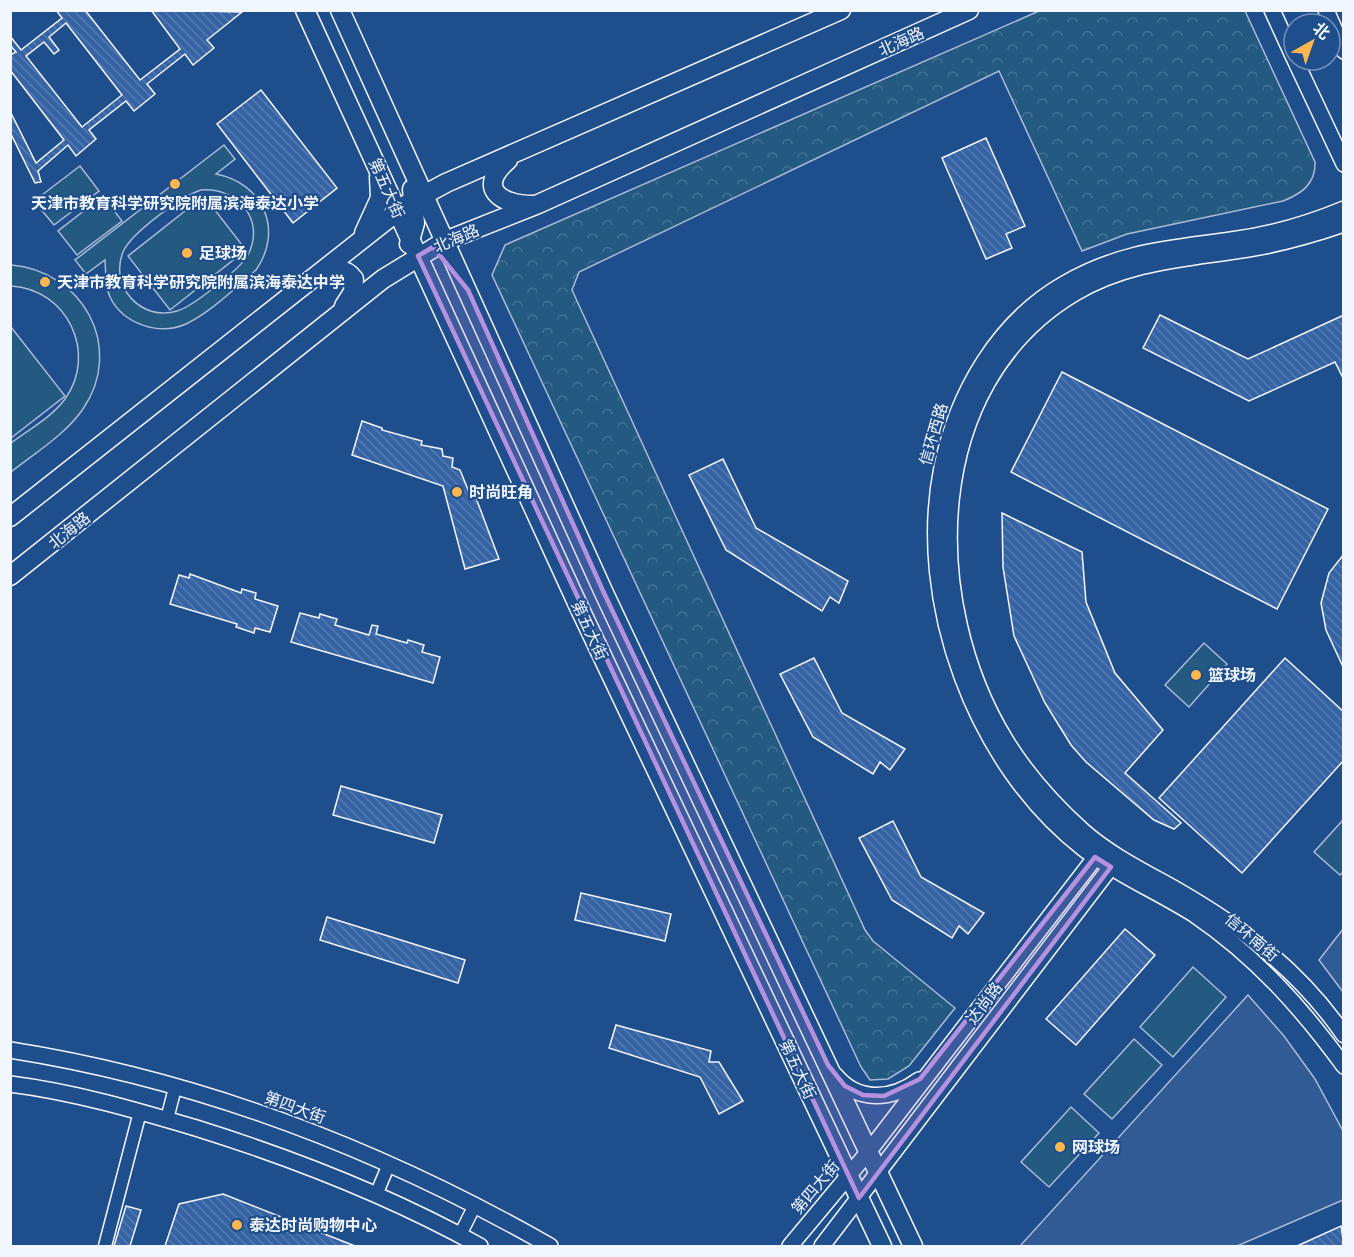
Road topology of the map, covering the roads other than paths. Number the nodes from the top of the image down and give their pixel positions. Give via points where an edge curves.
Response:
1 (305, 10) edge
2 (340, 10) edge
3 (841, 10) edge
4 (969, 10) edge
5 (1272, 10) edge
6 (1326, 10) edge
7 (1282, 32) edge
8 (1344, 51) edge
9 (1300, 72) edge
10 (404, 149) junction
11 (514, 155) junction
12 (375, 161) junction
13 (1344, 164) edge
14 (473, 172) junction
15 (411, 204) junction
16 (536, 205) junction
17 (1344, 209) edge
18 (496, 221) junction
19 (437, 223) junction
20 (1344, 224) edge
21 (421, 241) junction
22 (356, 243) junction
23 (382, 279) junction
24 (310, 280) junction
25 (440, 305) junction
26 (337, 315) junction
27 (10, 517) edge
28 (10, 576) edge
29 (1099, 852) junction
30 (1115, 862) junction
31 (1344, 1035) edge
32 (10, 1050) edge
33 (828, 1065) junction
34 (935, 1065) junction
35 (1344, 1066) edge
36 (10, 1083) edge
37 (175, 1088) junction
38 (140, 1112) junction
39 (166, 1119) junction
40 (869, 1151) junction
41 (389, 1164) junction
42 (879, 1172) junction
43 (848, 1176) junction
44 (376, 1195) junction
45 (859, 1197) junction
46 (475, 1205) junction
47 (460, 1235) junction
48 (105, 1246) edge
49 (480, 1246) edge
50 (550, 1246) edge
51 (790, 1246) edge
52 (822, 1246) edge
53 (882, 1246) edge
54 (913, 1246) edge

1 - 12 main road, 第五大街
2 - 10 main road, 第五大街
3 - 11 main road
4 - 16 main road, 北海路
5 - 7 street
6 - 8 street
9 - 13 street
10 - 14 main road via 415,165 430,175 448,177
10 - 15 main road, 第五大街
11 - 14 main road
11 - 16 main road via 492,180 494,189 502,200
12 - 15 main road, 第五大街
12 - 22 main road via 380,198
14 - 15 main road
15 - 19 main road, 第五大街
15 - 21 main road, 第五大街
15 - 22 main road
16 - 18 main road, 北海路
17 - 29 street, 信环西路 via 1256,235 1146,251 1110,262 1063,284 1021,316 998,343 956,414 940,477 935,548 956,657 972,702 1016,779 1045,815
18 - 19 main road via 469,226
18 - 21 main road, 北海路
19 - 21 main road, 第五大街
20 - 29 street, 信环西路 via 1276,244 1141,265 1093,283 1046,312 1017,340 971,411 952,485 949,537 957,603 972,667 996,723 1025,768
21 - 22 main road, 北海路 via 384,231
21 - 23 main road, 北海路
21 - 25 main road, 第五大街
21 - 33 main road, 第五大街 via 468,290 604,593
22 - 24 main road
23 - 25 main road via 400,274 412,276 428,288
23 - 26 main road, 北海路
24 - 26 main road via 333,269 349,273 355,285
24 - 27 main road
25 - 43 main road, 第五大街
26 - 28 main road, 北海路
29 - 30 street, 信环西路
29 - 34 street, 达尚路
30 - 31 street, 信环南街 via 1208,909 1264,946 1305,986
30 - 35 street, 信环南街 via 1245,953 1297,1005
30 - 42 street, 达尚路
32 - 37 street, 第四大街
33 - 34 street via 845,1086 873,1096 904,1090
33 - 40 main road, 第五大街
34 - 40 street, 达尚路
36 - 38 street
37 - 39 street
37 - 41 street, 第四大街 via 269,1116
38 - 39 street
38 - 48 street
39 - 44 street via 291,1159
40 - 42 main road, 第五大街
40 - 43 street, 第四大街
41 - 44 street
41 - 46 street, 第四大街
42 - 45 street
42 - 54 main road, 第五大街
43 - 45 main road, 第五大街
43 - 51 street, 第四大街
44 - 47 street
45 - 52 street
45 - 53 main road, 第五大街
46 - 47 street
46 - 50 street, 第四大街
47 - 49 street

